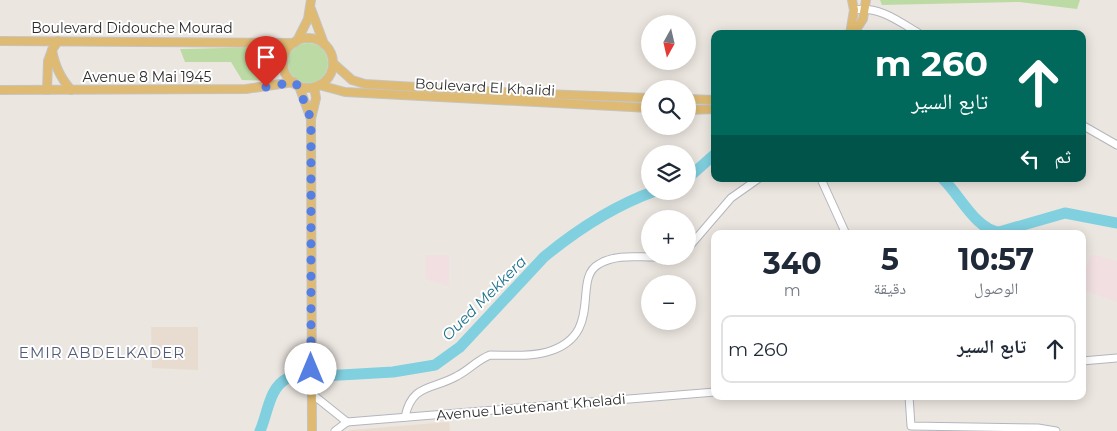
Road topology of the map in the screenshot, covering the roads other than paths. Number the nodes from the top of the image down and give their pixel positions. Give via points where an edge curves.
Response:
1 (852, 0) edge
2 (311, 4) edge
3 (866, 4) edge
4 (854, 10) junction
5 (852, 30) edge
6 (855, 30) edge
7 (913, 30) edge
8 (0, 41) edge
9 (58, 41) junction
10 (296, 42) junction
11 (324, 44) junction
12 (52, 50) junction
13 (333, 63) junction
14 (296, 84) junction
15 (317, 86) junction
16 (0, 90) edge
17 (47, 90) junction
18 (71, 90) junction
19 (641, 98) edge
20 (696, 99) edge
21 (711, 100) edge
22 (641, 108) edge
23 (711, 109) edge
24 (696, 110) edge
25 (311, 119) junction
26 (1086, 127) edge
27 (1117, 145) edge
28 (754, 182) edge
29 (823, 182) edge
30 (844, 230) edge
31 (696, 239) edge
32 (641, 257) edge
33 (1117, 358) edge
34 (1086, 361) edge
35 (312, 390) junction
36 (711, 392) edge
37 (908, 400) edge
38 (312, 414) junction
39 (404, 417) junction
40 (347, 422) junction
41 (308, 431) edge
42 (312, 431) edge
43 (335, 431) edge
44 (1056, 431) edge

1 - 4 main road
2 - 10 main road via 305,27
2 - 11 main road
3 - 4 street
3 - 6 main road via 863,19
3 - 7 street
4 - 5 main road
8 - 9 main road, Boulevard Didouche Mourad
9 - 10 main road, Boulevard Didouche Mourad
9 - 12 main road
10 - 11 main road via 311,38
10 - 14 main road via 286,54 284,63 286,73
11 - 13 main road
12 - 17 main road via 48,61
12 - 18 main road via 59,75
13 - 15 main road via 328,79
13 - 19 main road via 352,80 365,84
14 - 15 main road
14 - 18 main road, Avenue 8 Mai 1945 via 246,89
14 - 25 main road
15 - 22 main road, Boulevard El Khalidi via 345,92
15 - 25 main road
16 - 17 main road, Avenue 8 Mai 1945
17 - 18 main road, Avenue 8 Mai 1945
20 - 21 main road
23 - 24 main road
25 - 35 main road
26 - 27 street
28 - 31 street via 731,198
29 - 30 street
32 - 39 street via 624,257 598,264 589,276 584,320 563,345 540,353 483,358 456,377 415,394
33 - 34 street
35 - 38 main road
35 - 40 street
36 - 39 street, Avenue Lieutenant Kheladi
37 - 44 street via 911,426
38 - 41 main road
38 - 42 main road
39 - 40 street, Avenue Lieutenant Kheladi
40 - 43 street

